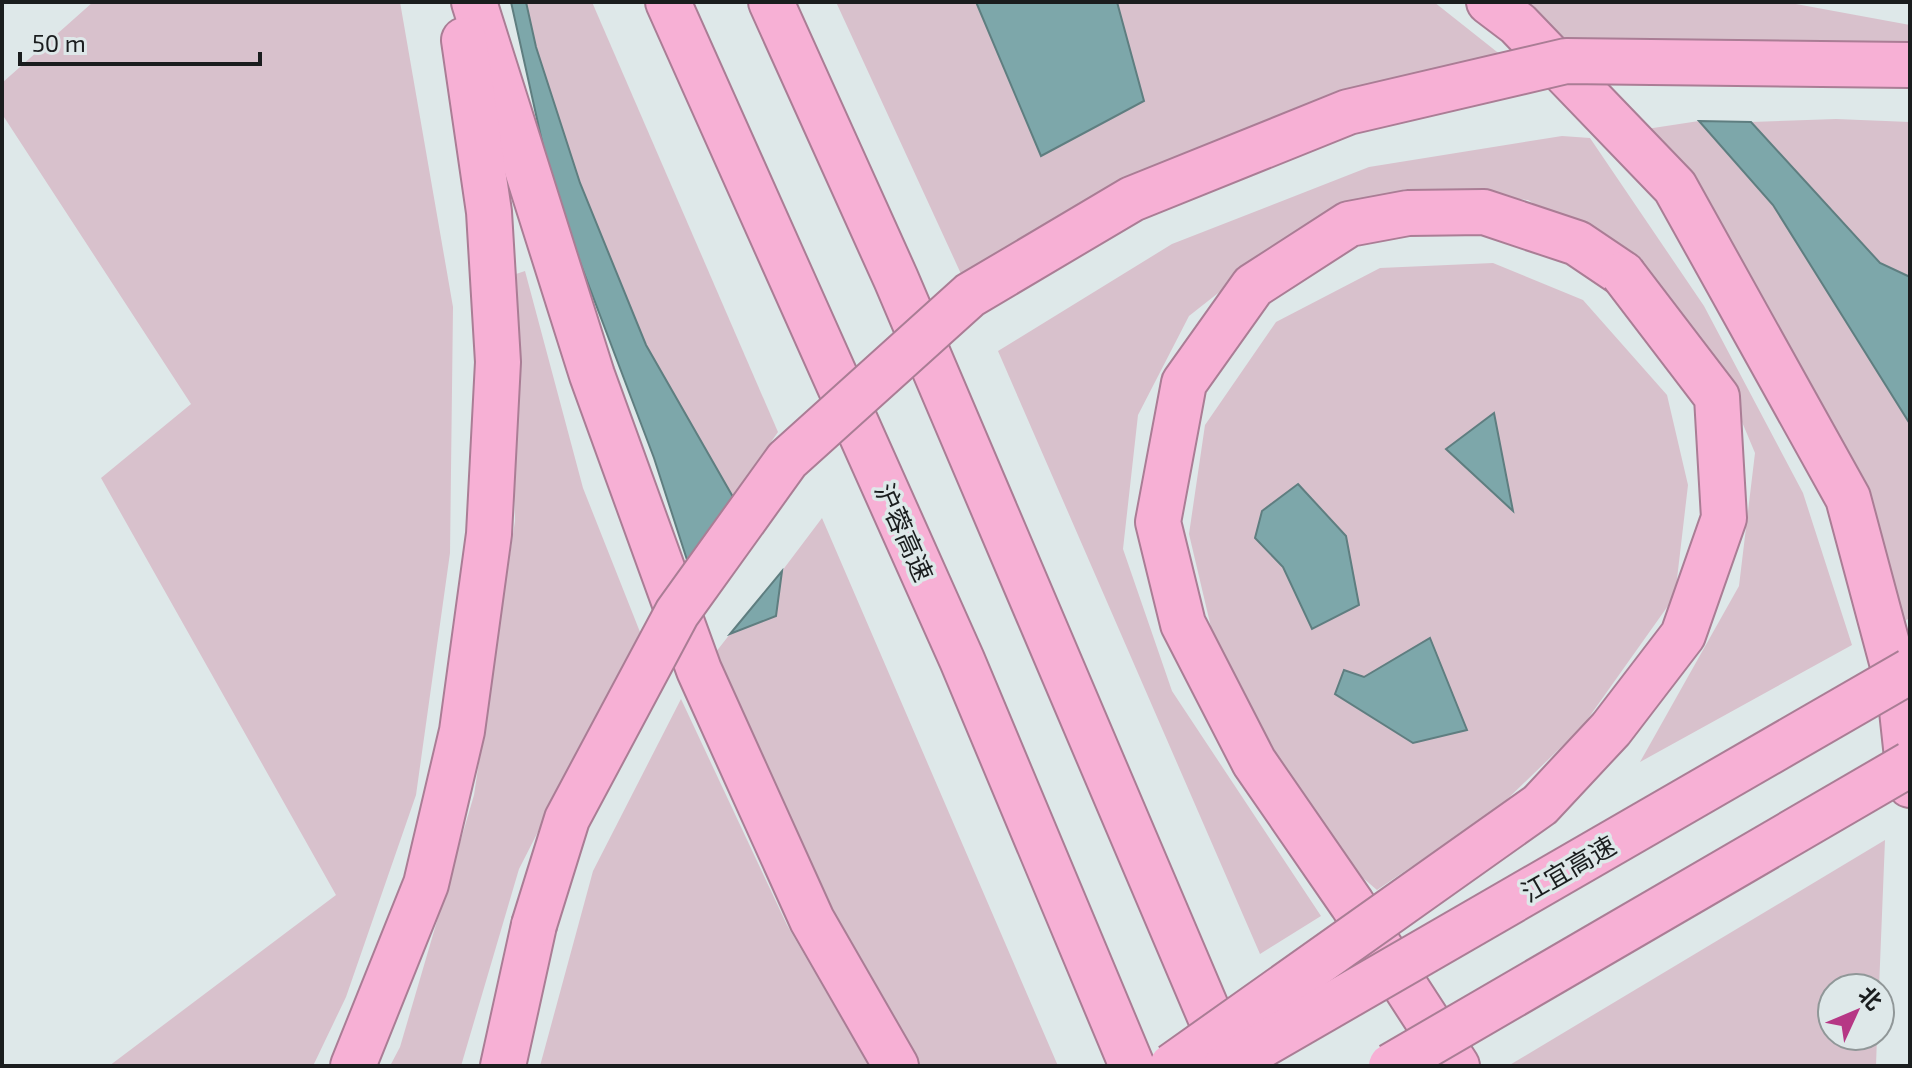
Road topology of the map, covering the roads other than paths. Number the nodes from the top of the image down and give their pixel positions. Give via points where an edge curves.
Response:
1 (458, 2) edge
2 (474, 2) edge
3 (668, 2) edge
4 (771, 2) edge
5 (1489, 2) edge
6 (1910, 65) edge
7 (1910, 671) edge
8 (1910, 764) edge
9 (1910, 785) edge
10 (353, 1066) edge
11 (503, 1066) edge
12 (896, 1066) edge
13 (1132, 1066) edge
14 (1172, 1066) edge
15 (1228, 1066) edge
16 (1391, 1066) edge
17 (1457, 1066) edge

1 - 10 highway via 492,257 498,362 489,534 462,731 426,884
2 - 12 highway via 592,375 699,670 812,920
3 - 13 highway, 沪蓉高速 via 962,660
4 - 15 highway via 896,279
5 - 9 highway via 1518,24 1675,187 1848,498 1900,692
6 - 11 highway, bridge via 1566,61 1348,112 1132,199 970,295 787,460 677,613 567,819 534,925
7 - 15 highway, 江宜高速, bridge
8 - 16 highway, bridge
14 - 17 highway, bridge via 1540,805 1611,729 1683,635 1724,518 1717,397 1623,274 1577,243 1484,212 1408,213 1349,224 1253,286 1184,383 1158,522 1183,624 1254,762 1352,904

